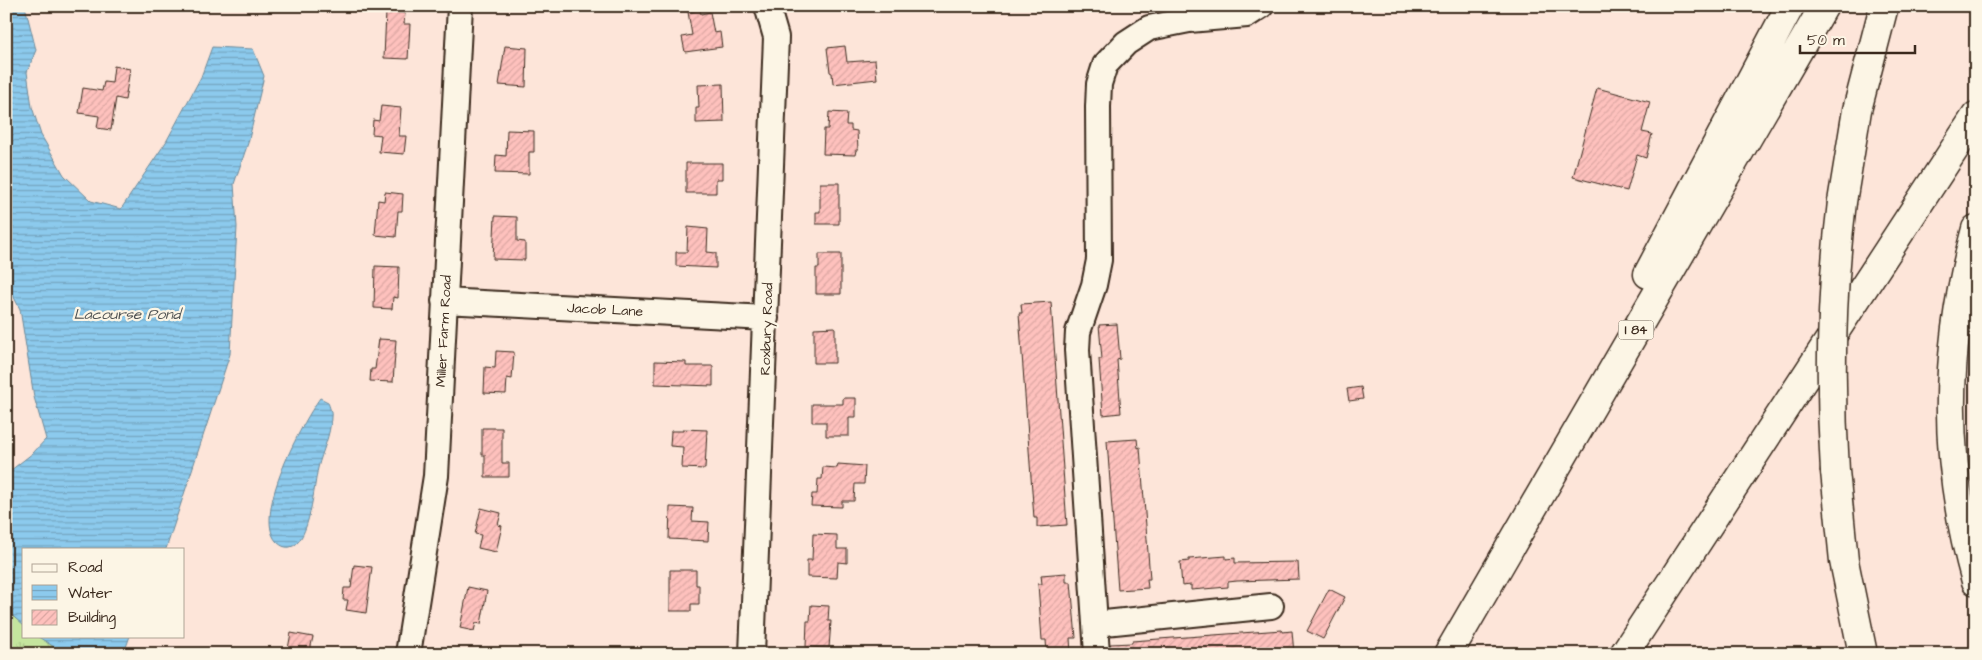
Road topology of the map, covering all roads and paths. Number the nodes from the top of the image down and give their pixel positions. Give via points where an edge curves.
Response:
1 (460, 6) edge
2 (767, 6) edge
3 (1262, 6) edge
4 (1790, 6) edge
5 (1824, 6) edge
6 (1884, 6) edge
7 (1976, 116) edge
8 (1976, 229) edge
9 (444, 301) junction
10 (766, 318) junction
11 (1550, 478) junction
12 (1702, 535) junction
13 (1976, 580) edge
14 (1271, 606) dead end
15 (1095, 624) junction
16 (408, 654) edge
17 (752, 654) edge
18 (1096, 654) edge
19 (1448, 654) edge
20 (1624, 654) edge
21 (1633, 654) edge
22 (1863, 654) edge

1 - 9 street, Miller Farm Road
2 - 10 street, Roxbury Road via 776,37
3 - 15 street via 1247,15 1189,20 1149,28 1126,43 1105,65 1099,84 1099,260 1078,332 1077,350
4 - 11 highway via 1630,310
5 - 11 highway, I 84
6 - 22 highway, bridge via 1859,101 1842,202 1831,332 1835,471 1844,561
7 - 12 highway
8 - 13 highway via 1959,301 1950,383 1950,422 1960,514
9 - 10 street, Jacob Lane
9 - 16 street, Miller Farm Road via 436,476
10 - 17 street, Roxbury Road
11 - 19 highway, I 84
12 - 20 highway
12 - 21 highway
14 - 15 street
15 - 18 street

